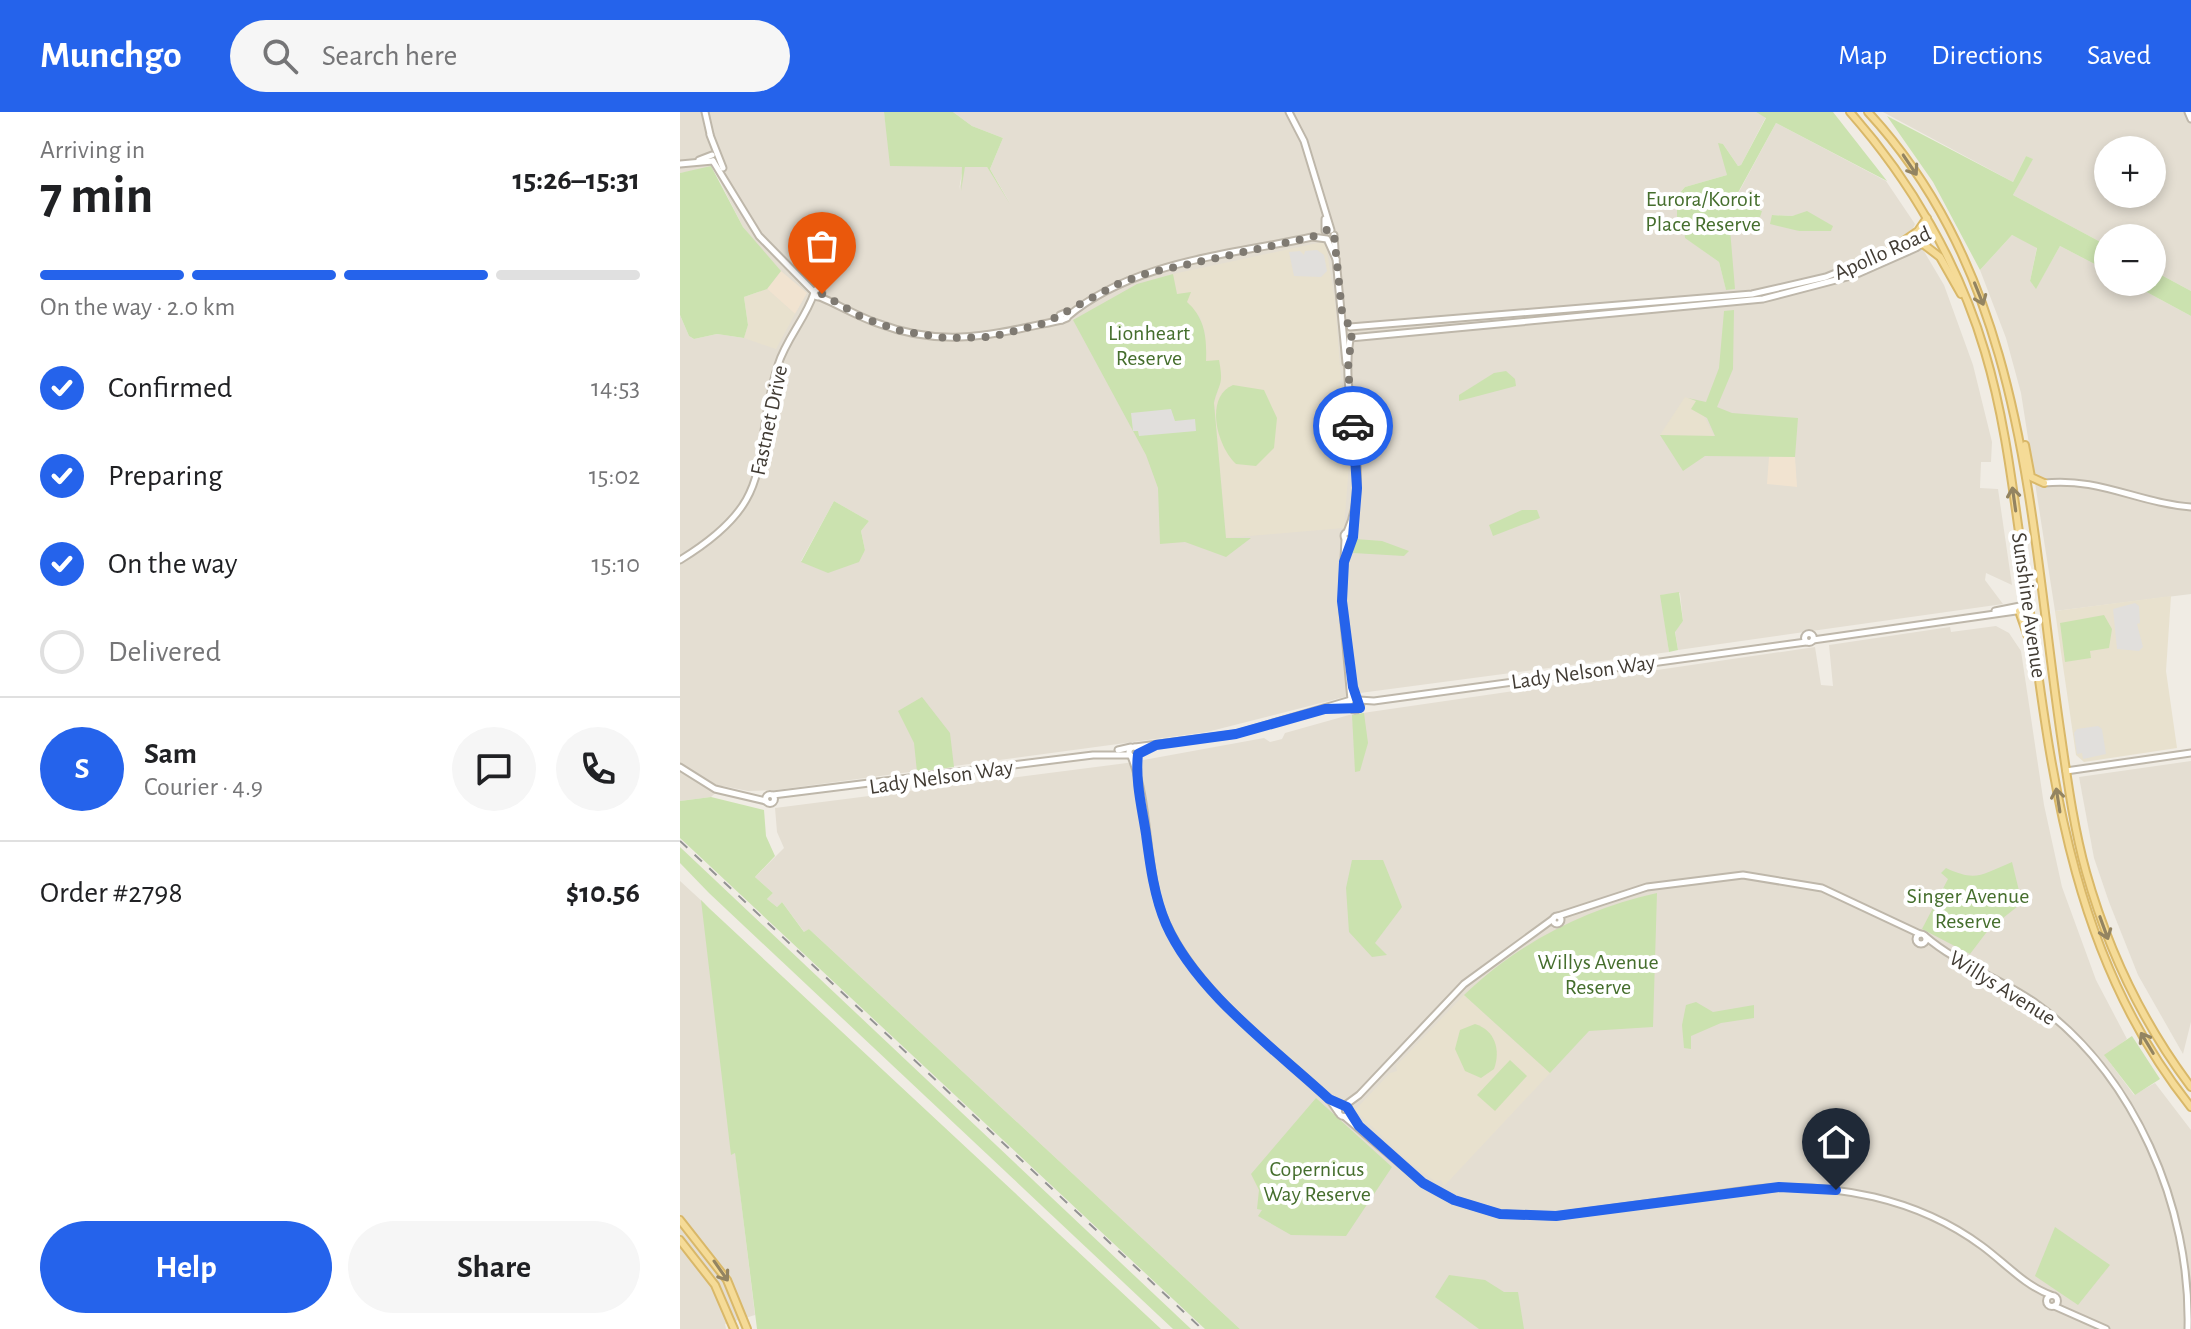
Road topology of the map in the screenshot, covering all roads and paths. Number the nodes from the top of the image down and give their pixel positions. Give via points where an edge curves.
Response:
1 (705, 112) edge
2 (1289, 112) edge
3 (1850, 112) edge
4 (1868, 112) edge
5 (2188, 112) edge
6 (2191, 119) edge
7 (715, 157) junction
8 (680, 164) edge
9 (1927, 218) junction
10 (1946, 223) junction
11 (1934, 232) junction
12 (1328, 234) junction
13 (1923, 244) junction
14 (1889, 251) junction
15 (818, 293) junction
16 (1969, 308) junction
17 (1992, 326) junction
18 (1347, 327) junction
19 (1348, 338) junction
20 (1998, 402) junction
21 (2018, 423) junction
22 (2044, 483) junction
23 (2028, 493) junction
24 (2191, 507) edge
25 (680, 560) edge
26 (2042, 605) junction
27 (2030, 607) junction
28 (2019, 611) junction
29 (1987, 613) junction
30 (2039, 669) junction
31 (1355, 700) junction
32 (1374, 701) junction
33 (1336, 707) junction
34 (1356, 708) junction
35 (1156, 745) junction
36 (1133, 747) junction
37 (2191, 753) edge
38 (1093, 755) junction
39 (1135, 755) junction
40 (680, 767) edge
41 (2066, 771) junction
42 (2054, 773) junction
43 (2078, 837) junction
44 (2079, 892) junction
45 (1920, 936) junction
46 (1938, 947) junction
47 (2191, 1087) edge
48 (1359, 1095) junction
49 (2191, 1107) edge
50 (1342, 1108) junction
51 (1348, 1113) junction
52 (680, 1220) edge
53 (680, 1240) edge
54 (2035, 1288) junction
55 (2054, 1297) junction
56 (2046, 1302) junction
57 (2054, 1306) junction
58 (2067, 1309) junction
59 (734, 1329) edge
60 (747, 1329) edge
61 (2106, 1329) edge
62 (2188, 1329) edge

1 - 7 street
2 - 12 street via 1301,133
3 - 9 main road, Sunshine Avenue
4 -> 10 main road, Sunshine Avenue
5 - 6 street
7 - 8 street
7 - 15 street via 759,236
9 - 11 main road, Sunshine Avenue
9 - 14 main road
10 - 11 main road, Apollo Road
10 -> 17 main road, Sunshine Avenue
11 - 13 street, Apollo Road
11 - 14 street, Apollo Road
11 - 16 main road, Sunshine Avenue
12 - 15 street via 1148,273 1063,316 991,337 927,336 877,323
12 - 18 street
13 - 16 main road via 1940,257
13 - 19 street, Apollo Road via 1845,278 1763,299
14 - 18 street, Apollo Road via 1826,277 1752,294
15 - 25 street, Fastnet Drive via 777,367 762,461 751,492 724,529
16 - 20 main road, Sunshine Avenue
17 - 20 main road via 1984,335
17 - 21 main road, Sunshine Avenue
18 - 19 street
19 - 31 street via 1356,471 1342,601
27 -> 20 main road, Sunshine Avenue
21 - 22 main road via 2031,475
21 - 23 main road, Sunshine Avenue
22 - 23 main road
22 - 24 street via 2092,483
23 - 26 main road, Sunshine Avenue
26 - 27 main road
26 - 41 main road, Sunshine Avenue
27 - 28 street, Lady Nelson Way
27 - 29 street, Lady Nelson Way
27 - 30 main road, Sunshine Avenue
28 - 29 street, Lady Nelson Way
28 - 30 main road
29 - 32 street, Lady Nelson Way
30 - 42 main road, Sunshine Avenue
31 - 32 street, Lady Nelson Way
31 - 33 street, Lady Nelson Way
31 - 34 street
31 - 34 street
32 - 34 street, Lady Nelson Way
33 - 34 street, Lady Nelson Way
33 - 35 street, Lady Nelson Way via 1236,734
35 - 36 street, Lady Nelson Way
35 - 39 street, Lady Nelson Way
36 - 38 street, Lady Nelson Way
36 - 39 street
37 - 41 street
38 - 39 street, Lady Nelson Way
38 - 40 street, Lady Nelson Way via 770,798 707,785
39 - 50 street via 1154,885 1175,941 1216,993
41 - 42 main road
41 - 43 main road, Sunshine Avenue
44 -> 42 main road, Sunshine Avenue
43 - 44 main road via 2085,884
43 -> 47 main road, Sunshine Avenue via 2122,972 2155,1035
49 -> 44 main road, Sunshine Avenue via 2128,1011
45 - 46 street, Willys Avenue
45 - 46 street, Willys Avenue via 1923,944
45 - 48 street, Willys Avenue via 1822,888 1743,875 1662,884 1578,910 1539,930 1464,984
46 - 62 street, Willys Avenue via 2054,1017 2125,1094 2155,1148 2175,1205 2189,1289
48 - 50 street, Willys Avenue
48 - 51 street, Willys Avenue
50 - 51 street
50 - 51 street
51 - 54 street via 1423,1183 1479,1210 1545,1217 1767,1188 1836,1190 1934,1218 1982,1245
52 -> 60 main road via 727,1280
53 - 59 main road via 715,1285
54 - 55 street
54 - 56 street
55 - 56 street
55 - 57 street
55 - 58 street
56 - 57 street
57 - 58 street
58 - 61 street

